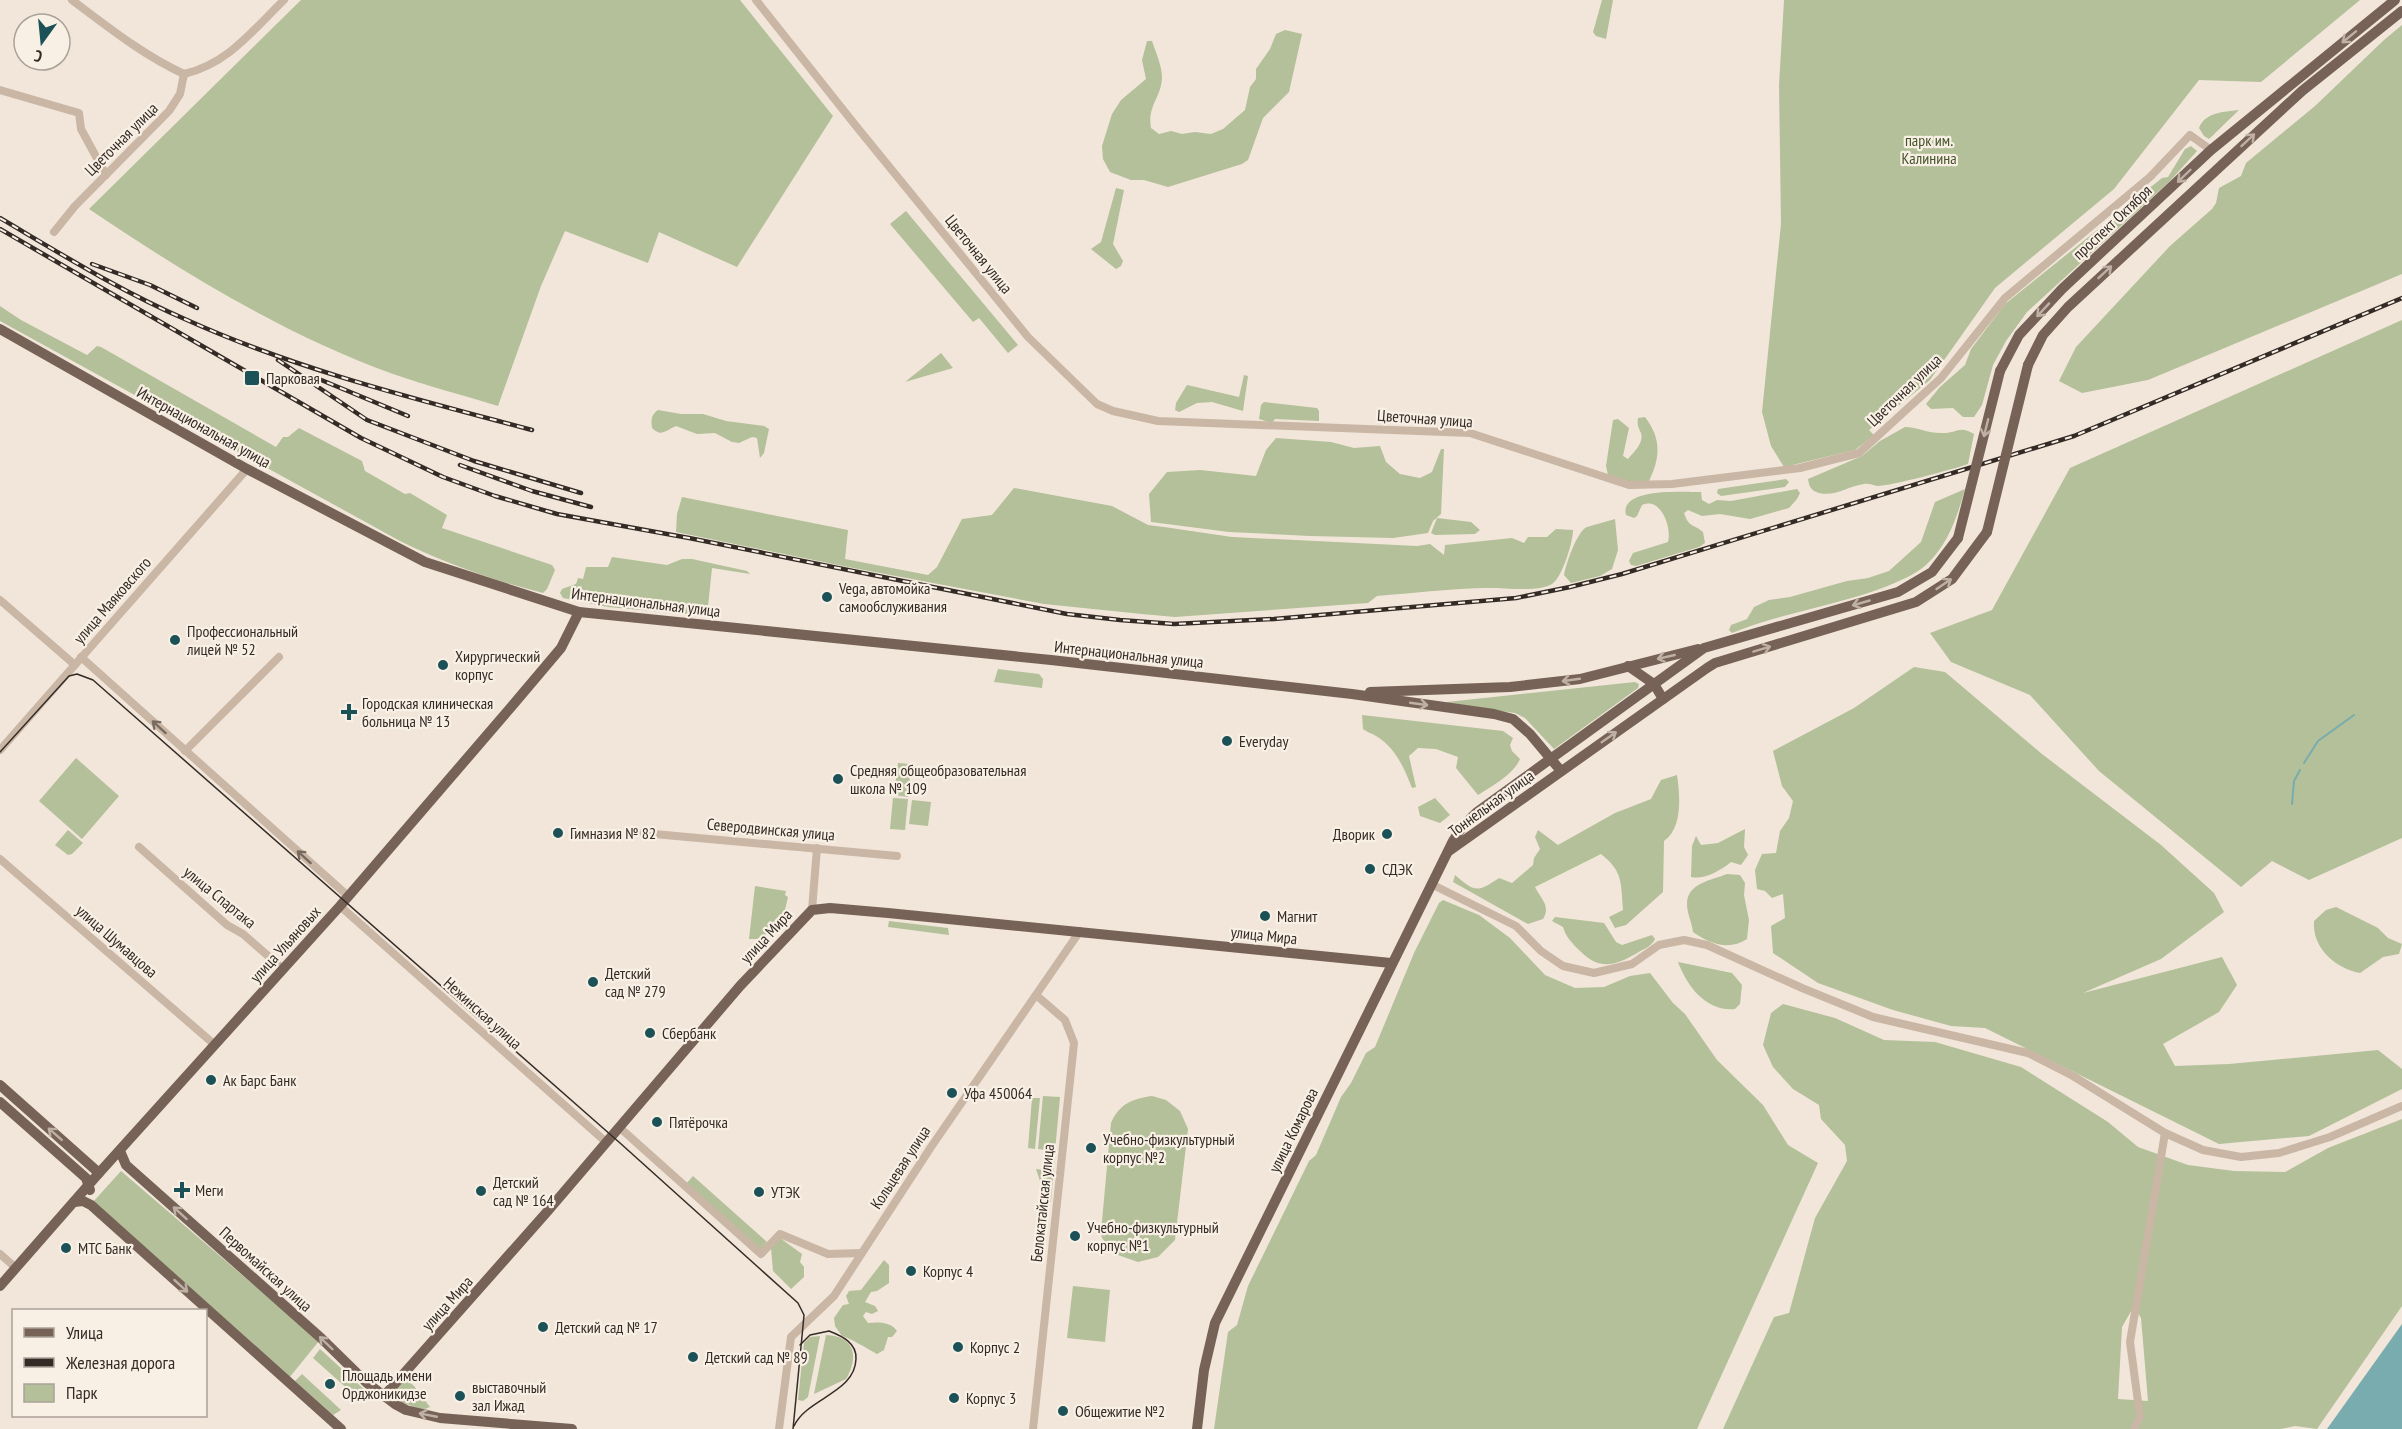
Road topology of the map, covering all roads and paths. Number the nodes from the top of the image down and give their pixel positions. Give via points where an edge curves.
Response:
1 (72, 0) edge
2 (284, 0) edge
3 (756, 0) edge
4 (2395, 0) edge
5 (2402, 11) edge
6 (184, 74) junction
7 (0, 90) edge
8 (2211, 150) junction
9 (106, 175) junction
10 (54, 232) dead end
11 (0, 329) edge
12 (247, 469) junction
13 (1987, 532) joint
14 (1958, 538) joint
15 (0, 600) edge
16 (579, 612) junction
17 (1704, 648) junction
18 (81, 657) junction
19 (279, 657) dead end
20 (75, 665) junction
21 (1628, 666) junction
22 (1654, 684) junction
23 (1352, 694) junction
24 (1663, 699) junction
25 (0, 750) edge
26 (185, 751) junction
27 (1551, 759) junction
28 (1561, 771) junction
29 (643, 833) dead end
30 (140, 847) dead end
31 (817, 848) junction
32 (1447, 854) junction
33 (897, 856) dead end
34 (0, 859) edge
35 (1431, 884) junction
36 (348, 896) junction
37 (340, 906) junction
38 (812, 910) junction
39 (1080, 931) junction
40 (1391, 963) junction
41 (283, 969) junction
42 (1036, 995) junction
43 (214, 1045) junction
44 (0, 1085) edge
45 (0, 1102) edge
46 (2402, 1106) edge
47 (619, 1127) junction
48 (2165, 1133) junction
49 (606, 1142) junction
50 (120, 1151) junction
51 (126, 1165) junction
52 (99, 1173) junction
53 (89, 1184) junction
54 (74, 1202) junction
55 (91, 1205) junction
56 (861, 1253) junction
57 (0, 1254) edge
58 (16, 1268) junction
59 (0, 1286) edge
60 (384, 1396) junction
61 (548, 1428) edge
62 (341, 1429) edge
63 (572, 1429) edge
64 (779, 1429) edge
65 (1033, 1429) edge
66 (1197, 1429) edge
67 (2134, 1429) edge

1 - 6 street via 138,49
2 - 6 street via 223,58
3 - 8 street, Цветочная улица via 1028,337 1097,404 1158,421 1470,433 1629,485 1672,484 1800,468 1859,453 1941,378 2005,298 2150,177 2190,135
4 -> 8 main road, проспект Октября
13 -> 5 main road, проспект Октября, bridge via 2028,364 2043,335 2068,307 2302,91
6 - 9 street, Цветочная улица via 180,94 170,111
7 - 9 street via 79,113 81,129
8 -> 14 main road, проспект Октября, bridge via 2062,289 2019,335 2000,371
9 - 10 street, Цветочная улица
11 - 12 main road, Интернациональная улица
12 - 16 main road, Интернациональная улица via 425,562
12 - 18 street, улица Маяковского
24 -> 13 main road, Тоннельная улица via 1715,663 1916,602 1952,579
14 -> 17 main road, Тоннельная улица via 1932,572 1898,592
15 - 20 street
16 - 23 main road, Интернациональная улица
16 - 36 main road, улица Ульяновых via 561,648
17 -> 21 main road, Интернациональная улица
17 - 22 main road, Тоннельная улица
18 - 20 street, улица Маяковского
26 -> 18 street
19 - 26 street
20 - 25 street, улица Маяковского
21 - 22 main road
21 -> 23 main road, Интернациональная улица via 1580,679 1510,687
22 - 24 main road
22 - 27 main road, Тоннельная улица
23 -> 27 main road, Интернациональная улица via 1514,719
28 -> 24 main road, Тоннельная улица
36 -> 26 street
27 - 28 main road, Интернациональная улица
27 - 32 main road, Тоннельная улица via 1477,812 1462,827
28 - 32 main road, Тоннельная улица
29 - 31 street, Северодвинская улица
30 - 41 street, улица Спартака
31 - 33 street, Северодвинская улица
31 - 38 street
32 - 35 main road, улица Комарова
34 - 43 street, улица Шумавцова
35 - 40 main road, улица Комарова
35 - 48 street via 1516,926 1563,966 1594,973 1632,964 1659,945 1684,940 1707,945 1873,1017 2028,1053
36 - 37 main road, улица Ульяновых
37 - 41 main road, улица Ульяновых
37 - 49 street, Нежинская улица
38 - 39 main road, улица Мира via 858,910
38 - 47 main road, улица Мира via 740,986
39 - 40 main road, улица Мира
39 - 42 street, Кольцевая улица
40 - 66 main road, улица Комарова via 1215,1323
41 - 43 main road, улица Ульяновых
42 - 56 street, Кольцевая улица
42 - 65 street, Белокатайская улица via 1065,1020 1074,1043
43 - 50 main road, улица Ульяновых
52 -> 44 main road
45 - 53 main road
46 - 48 street via 2330,1137 2279,1153 2241,1157 2203,1150
47 - 49 main road, улица Мира
47 - 56 street via 761,1254 780,1234 828,1254
48 - 67 street via 2130,1342 2140,1417
49 - 60 main road, улица Мира
50 - 51 main road, Первомайская улица
50 - 52 main road, улица Ульяновых
51 - 52 main road
60 -> 51 main road, Первомайская улица
52 - 53 main road, улица Ульяновых
53 - 54 main road, улица Ульяновых
53 - 55 main road
54 - 55 main road
54 - 58 main road, улица Ульяновых
55 -> 62 main road
56 - 64 street, Кольцевая улица via 834,1296 791,1337
57 - 58 street
58 - 59 main road, улица Ульяновых
61 -> 60 main road, Первомайская улица via 421,1414
61 - 63 main road, Первомайская улица

